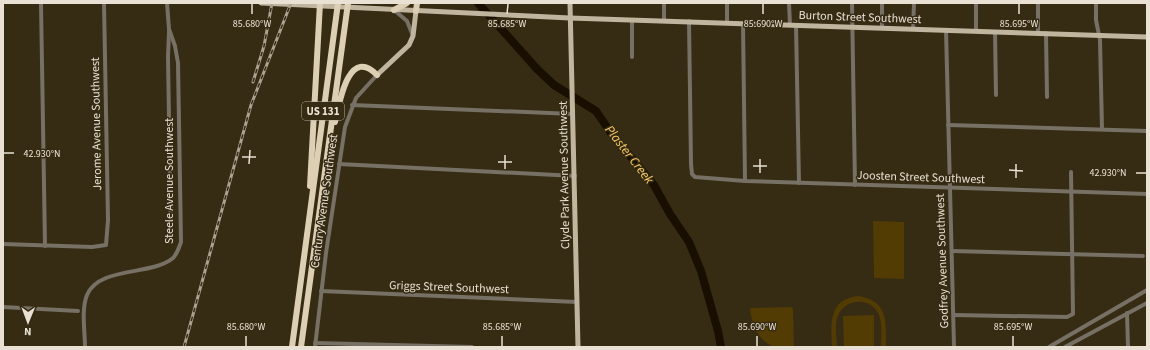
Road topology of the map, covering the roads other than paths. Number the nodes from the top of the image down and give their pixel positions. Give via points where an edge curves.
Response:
1 (41, 3) edge
2 (104, 3) edge
3 (167, 3) edge
4 (261, 3) edge
5 (267, 3) edge
6 (338, 3) edge
7 (348, 3) edge
8 (407, 3) edge
9 (417, 3) edge
10 (570, 3) edge
11 (664, 3) edge
12 (727, 3) edge
13 (790, 3) edge
14 (852, 3) edge
15 (882, 3) edge
16 (914, 3) edge
17 (976, 3) edge
18 (1038, 3) edge
19 (1096, 3) edge
20 (320, 4) edge
21 (394, 10) junction
22 (416, 11) junction
23 (570, 18) junction
24 (632, 20) junction
25 (664, 20) junction
26 (689, 21) junction
27 (727, 23) junction
28 (743, 23) junction
29 (790, 25) junction
30 (796, 25) junction
31 (852, 27) junction
32 (882, 28) junction
33 (169, 29) junction
34 (913, 29) junction
35 (946, 30) junction
36 (976, 31) junction
37 (995, 32) junction
38 (1038, 33) junction
39 (1046, 33) junction
40 (1098, 35) junction
41 (413, 36) junction
42 (1147, 37) edge
43 (632, 57) dead end
44 (377, 74) junction
45 (996, 95) dead end
46 (1047, 97) dead end
47 (352, 105) junction
48 (573, 111) junction
49 (948, 125) junction
50 (1102, 129) junction
51 (1147, 131) edge
52 (327, 152) junction
53 (338, 164) junction
54 (1071, 172) dead end
55 (575, 176) junction
56 (745, 181) junction
57 (798, 183) junction
58 (855, 185) junction
59 (950, 188) junction
60 (1071, 192) junction
61 (1147, 194) edge
62 (309, 219) junction
63 (171, 242) dead end
64 (3, 244) edge
65 (45, 246) junction
66 (952, 251) junction
67 (1073, 254) junction
68 (1144, 256) dead end
69 (1147, 290) edge
70 (321, 291) junction
71 (577, 302) junction
72 (1147, 303) edge
73 (3, 307) edge
74 (78, 311) dead end
75 (1127, 314) junction
76 (954, 315) junction
77 (1078, 340) junction
78 (315, 345) edge
79 (1078, 346) edge
80 (85, 347) edge
81 (292, 347) edge
82 (301, 347) edge
83 (472, 347) edge
84 (578, 347) edge
85 (954, 347) edge
86 (1048, 347) edge
87 (1065, 347) edge
88 (1128, 347) edge

1 - 65 street
2 - 65 street, Jerome Avenue Southwest via 108,220 106,245
3 - 33 street, Steele Avenue Southwest
4 - 5 main road, Burton Street Southwest
5 - 20 main road, Burton Street Southwest
6 - 62 highway, US 131
7 - 52 highway, US 131
8 - 21 highway
9 - 22 highway
10 - 23 main road, Clyde Park Avenue Southwest
11 - 25 street
12 - 27 street
13 - 29 street
14 - 31 street
15 - 32 street
16 - 34 street
17 - 36 street
18 - 38 street
19 - 40 street
20 - 21 main road, Burton Street Southwest
20 - 62 highway
21 - 22 main road, Burton Street Southwest
21 - 41 street via 407,21
22 - 23 main road, Burton Street Southwest
22 - 41 main road, Century Avenue Southwest
23 - 24 main road, Burton Street Southwest
23 - 48 main road, Clyde Park Avenue Southwest
24 - 25 main road, Burton Street Southwest
24 - 43 street
25 - 26 main road, Burton Street Southwest
26 - 27 main road, Burton Street Southwest
26 - 56 street, Joosten Street Southwest via 692,174 695,177
27 - 28 main road, Burton Street Southwest
28 - 29 main road, Burton Street Southwest
28 - 56 street
29 - 30 main road, Burton Street Southwest
30 - 31 main road, Burton Street Southwest
30 - 57 street
31 - 32 main road, Burton Street Southwest
31 - 58 street
32 - 34 main road, Burton Street Southwest
33 - 63 street
33 - 80 street, Steele Avenue Southwest via 178,63 181,242 178,251 169,261 105,280 91,288 85,304
34 - 35 main road, Burton Street Southwest
35 - 36 main road, Burton Street Southwest
35 - 49 street, Godfrey Avenue Southwest
36 - 37 main road, Burton Street Southwest
37 - 38 main road, Burton Street Southwest
37 - 45 street
38 - 39 main road, Burton Street Southwest
39 - 40 main road, Burton Street Southwest
39 - 46 street
40 - 42 main road, Burton Street Southwest
40 - 50 street
41 - 44 main road, Century Avenue Southwest via 407,48
44 - 47 street, Century Avenue Southwest
44 - 52 highway via 363,67 355,70 347,78
47 - 48 street
47 - 53 street, Century Avenue Southwest
48 - 55 main road, Clyde Park Avenue Southwest
49 - 50 street
49 - 59 street, Godfrey Avenue Southwest
50 - 51 street
52 - 82 highway, US 131
53 - 55 street
53 - 70 street, Century Avenue Southwest
54 - 60 street
55 - 71 main road, Clyde Park Avenue Southwest
56 - 57 street, Joosten Street Southwest
57 - 58 street, Joosten Street Southwest
58 - 59 street, Joosten Street Southwest
59 - 60 street, Joosten Street Southwest
59 - 66 street, Godfrey Avenue Southwest
60 - 61 street, Joosten Street Southwest
60 - 67 street
62 - 81 highway, US 131
64 - 65 street
66 - 67 street
66 - 76 street, Godfrey Avenue Southwest
67 - 68 street
67 - 76 street via 1074,309 1071,316
69 - 86 street
70 - 71 street, Griggs Street Southwest
70 - 78 street, Century Avenue Southwest
71 - 84 main road, Clyde Park Avenue Southwest
72 - 75 street
73 - 74 street
75 - 77 street
75 - 88 street
76 - 85 street, Godfrey Avenue Southwest
77 - 79 street
77 - 87 street
78 - 83 street

